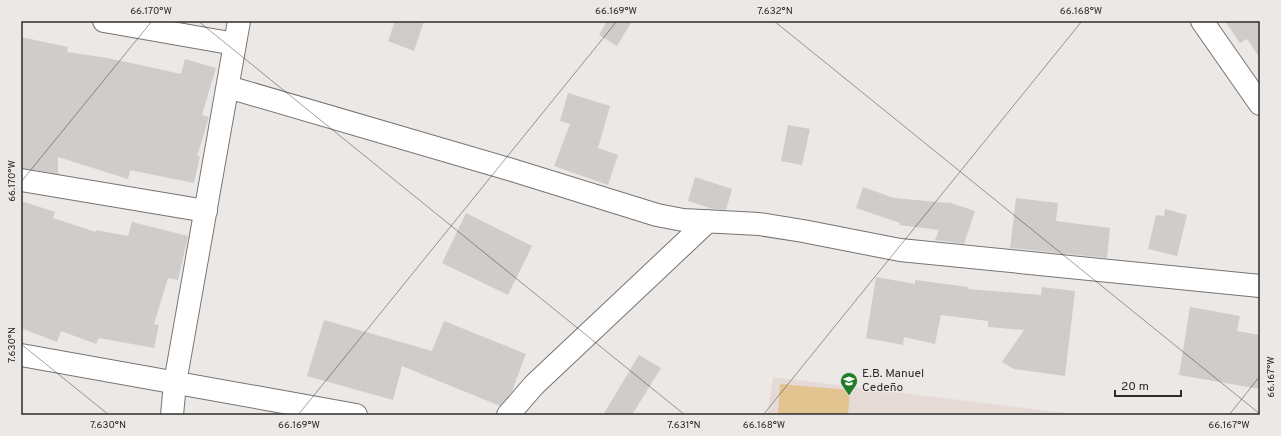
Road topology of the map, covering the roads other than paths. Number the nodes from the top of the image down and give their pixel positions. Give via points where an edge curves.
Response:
1 (104, 21) edge
2 (239, 21) edge
3 (1202, 21) edge
4 (235, 44) junction
5 (228, 87) junction
6 (1260, 104) edge
7 (21, 180) edge
8 (206, 211) junction
9 (708, 221) junction
10 (1260, 286) edge
11 (21, 355) edge
12 (175, 382) junction
13 (172, 415) edge
14 (356, 415) edge
15 (508, 415) edge

1 - 4 street
2 - 4 street
3 - 6 street
4 - 5 street
5 - 8 street
5 - 9 street via 658,215
7 - 8 street
8 - 12 street
9 - 10 street via 766,225 900,250
9 - 15 street via 534,384
11 - 12 street
12 - 13 street
12 - 14 street

